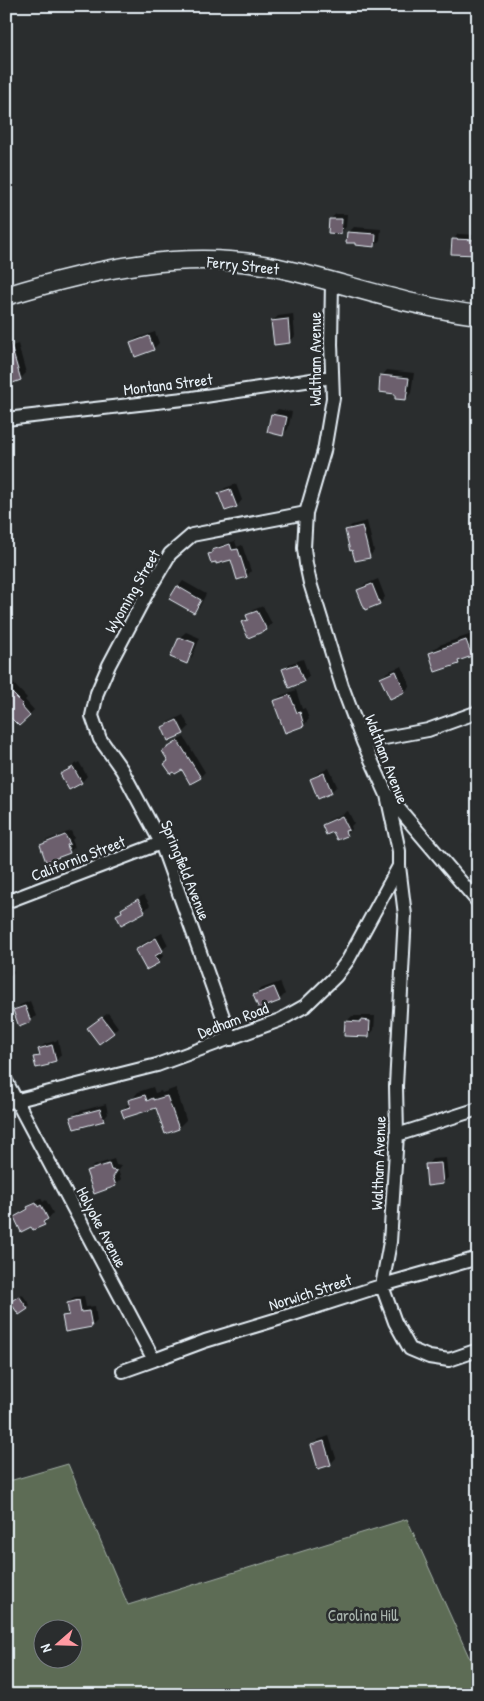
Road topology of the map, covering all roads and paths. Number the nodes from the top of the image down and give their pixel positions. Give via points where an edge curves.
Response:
1 (332, 281) junction
2 (6, 296) edge
3 (478, 315) edge
4 (332, 377) junction
5 (6, 419) edge
6 (306, 513) junction
7 (109, 665) joint
8 (478, 712) edge
9 (363, 742) junction
10 (387, 795) junction
11 (161, 843) junction
12 (399, 866) junction
13 (472, 887) edge
14 (381, 896) junction
15 (403, 896) junction
16 (6, 902) edge
17 (478, 902) edge
18 (231, 1039) junction
19 (6, 1080) edge
20 (11, 1102) edge
21 (478, 1109) edge
22 (397, 1135) junction
23 (478, 1258) edge
24 (382, 1286) junction
25 (478, 1350) edge
26 (154, 1360) junction
27 (124, 1371) dead end

1 - 2 main road, Ferry Street via 249,263 178,261 108,269
1 - 3 main road, Ferry Street via 409,302
1 - 4 street, Waltham Avenue
4 - 5 street, Montana Street via 192,398
4 - 6 street, Waltham Avenue via 328,434
6 - 7 street, Wyoming Street via 192,535 170,554
6 - 9 street, Waltham Avenue via 304,548 310,582
7 - 11 street, Springfield Avenue via 97,693 92,716 100,738 122,770
8 - 9 street via 428,730
9 - 10 street, Waltham Avenue
10 - 12 street, Waltham Avenue via 399,850
10 - 13 street
11 - 16 street, California Street
11 - 18 street, Springfield Avenue
12 - 14 street, Dedham Road
12 - 15 street, Waltham Avenue
13 - 17 street
14 - 15 street
14 - 18 street, Dedham Road via 348,960 321,992 305,1006 280,1020
15 - 22 street, Waltham Avenue
18 - 20 street, Dedham Road via 157,1065
19 - 20 street, Holyoke Avenue
20 - 26 street, Holyoke Avenue via 51,1162
21 - 22 street
22 - 24 street, Waltham Avenue via 390,1242
23 - 24 street, Norwich Street
24 - 25 street via 395,1322 410,1349 429,1357 449,1360
24 - 26 street, Norwich Street
26 - 27 street

